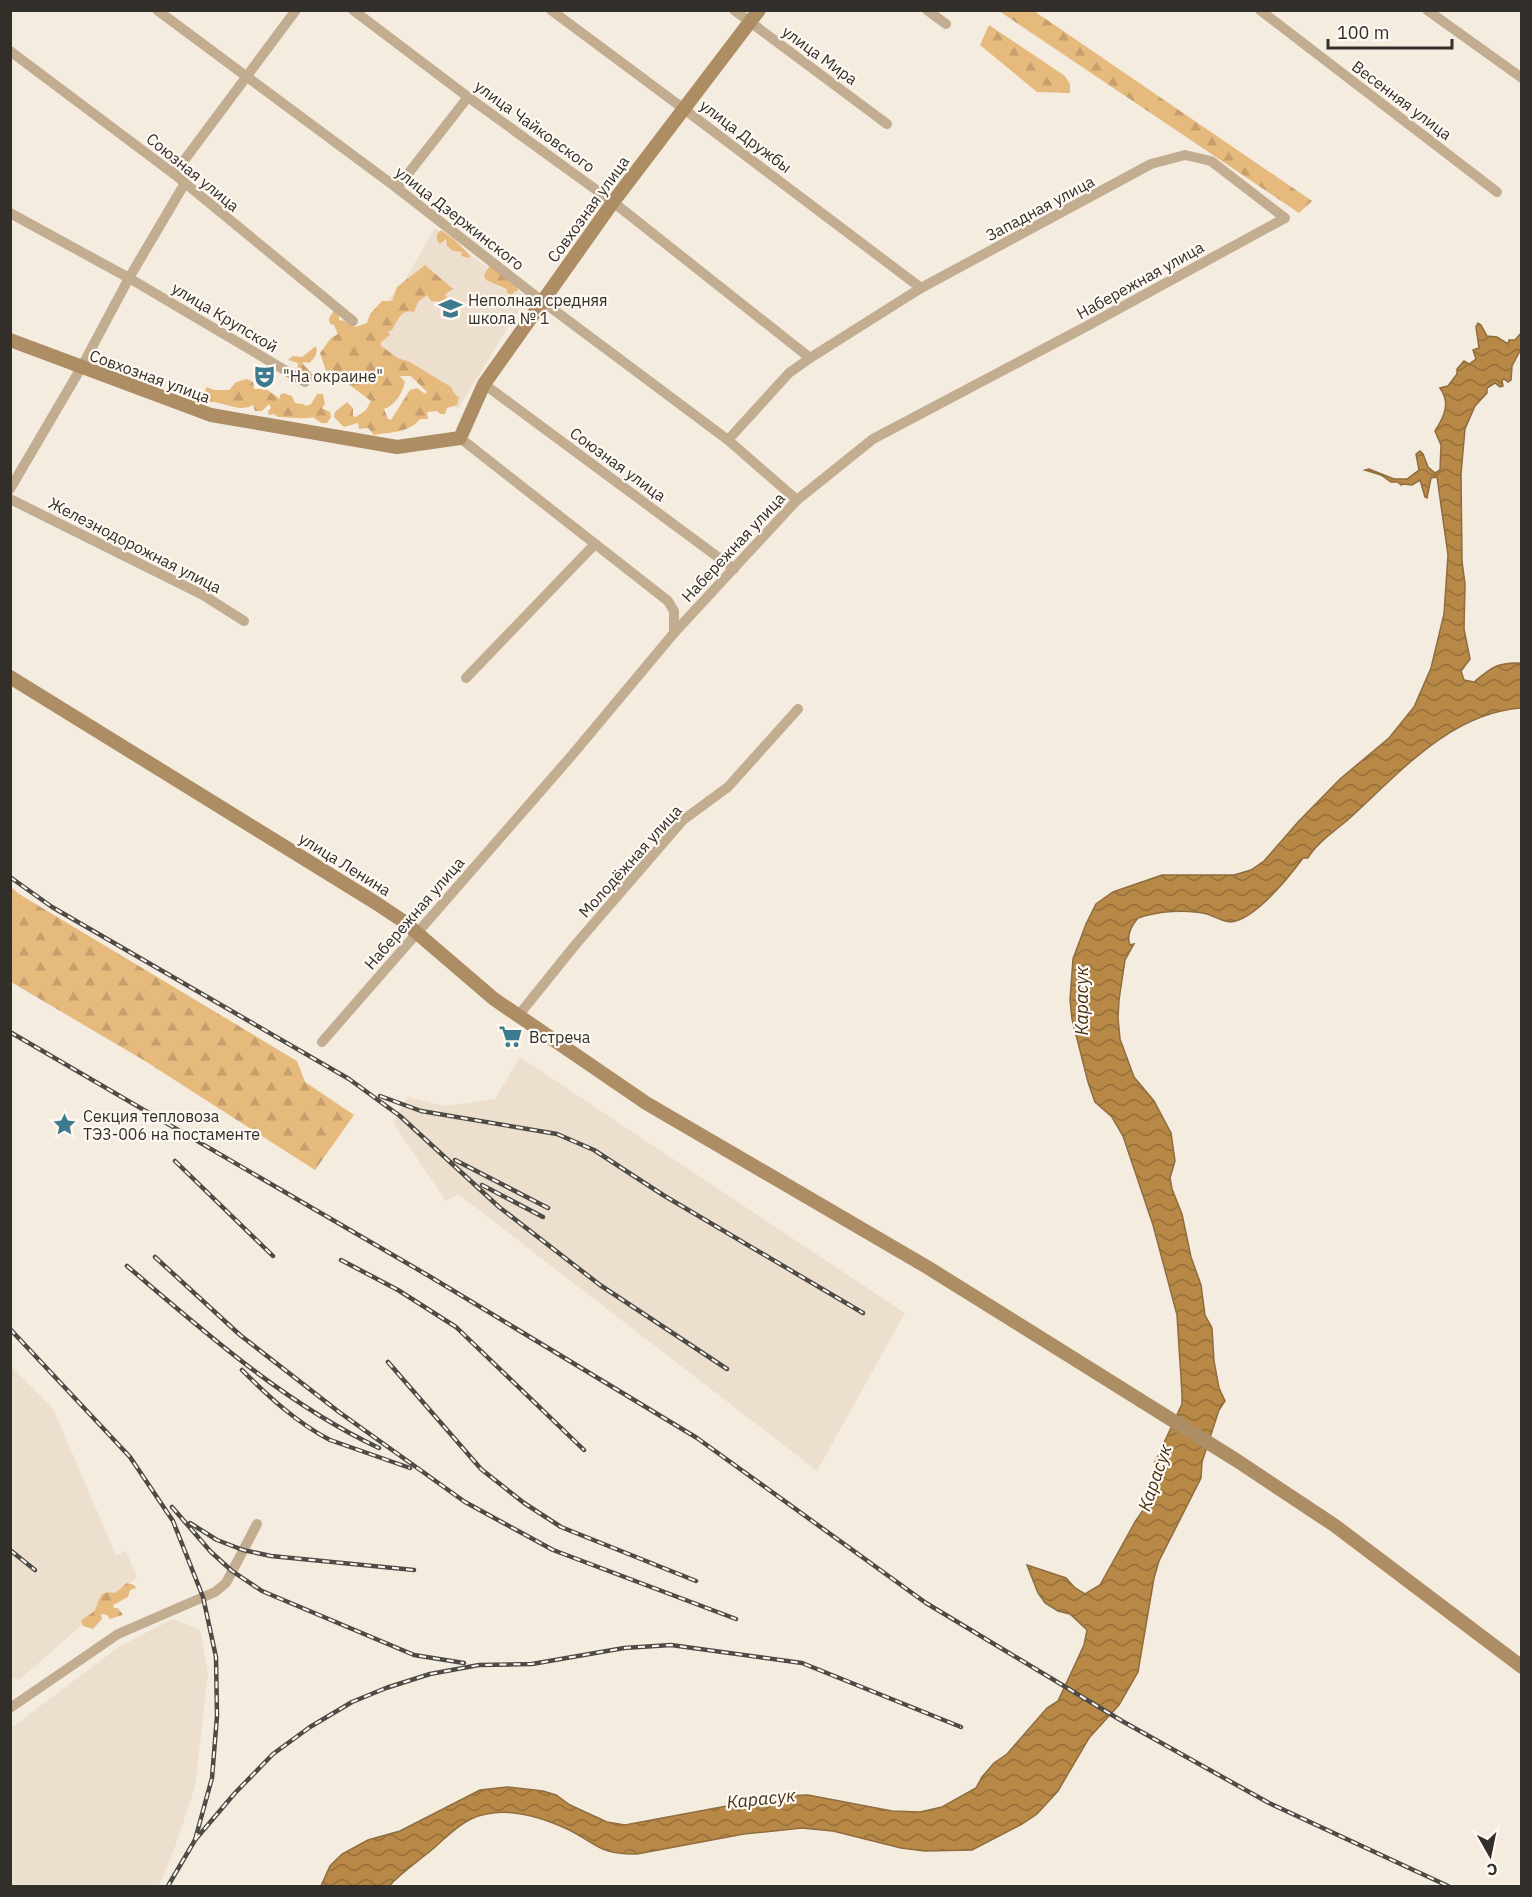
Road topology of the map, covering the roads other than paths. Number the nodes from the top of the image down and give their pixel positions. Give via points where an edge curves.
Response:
1 (157, 10) edge
2 (296, 10) edge
3 (354, 10) edge
4 (550, 10) edge
5 (734, 10) edge
6 (759, 10) edge
7 (927, 10) edge
8 (1260, 10) edge
9 (1427, 10) edge
10 (750, 23) junction
11 (946, 24) dead end
12 (10, 51) edge
13 (246, 75) junction
14 (1521, 78) edge
15 (468, 97) junction
16 (684, 109) junction
17 (887, 124) dead end
18 (174, 174) junction
19 (185, 183) junction
20 (397, 188) junction
21 (1497, 192) dead end
22 (613, 202) junction
23 (10, 213) edge
24 (1285, 218) joint
25 (129, 278) junction
26 (921, 288) junction
27 (542, 301) junction
28 (354, 321) dead end
29 (10, 340) edge
30 (810, 358) junction
31 (81, 368) junction
32 (305, 382) dead end
33 (484, 384) junction
34 (460, 438) junction
35 (728, 440) junction
36 (10, 489) edge
37 (10, 499) edge
38 (796, 500) junction
39 (595, 544) junction
40 (734, 569) junction
41 (244, 621) dead end
42 (674, 633) junction
43 (10, 678) edge
44 (466, 678) dead end
45 (798, 709) dead end
46 (417, 933) junction
47 (519, 1016) junction
48 (322, 1042) dead end
49 (257, 1524) dead end
50 (1521, 1667) edge
51 (10, 1708) edge

1 - 13 street, улица Дзержинского
2 - 13 street
3 - 15 street, улица Чайковского
4 - 16 street, улица Дружбы
5 - 10 street, улица Мира
6 - 10 main road, Совхозная улица
7 - 11 street
8 - 21 street, Весенняя улица
9 - 14 street
10 - 16 main road, Совхозная улица
10 - 17 street, улица Мира
12 - 18 street, Союзная улица
13 - 18 street
13 - 20 street, улица Дзержинского
15 - 20 street
15 - 22 street, улица Чайковского
16 - 22 main road, Совхозная улица
16 - 26 street, улица Дружбы
18 - 19 street, Союзная улица
19 - 25 street
19 - 28 street, Союзная улица
20 - 27 street, улица Дзержинского
22 - 27 main road, Совхозная улица
22 - 30 street, улица Чайковского
23 - 25 street, улица Крупской
24 - 26 street, Западная улица via 1211,161 1185,155 1151,164
24 - 38 street, Набережная улица via 873,439
25 - 31 street
25 - 32 street, улица Крупской
26 - 30 street, Западная улица
27 - 33 main road, Совхозная улица
27 - 35 street, улица Дзержинского
29 - 31 main road, Совхозная улица
30 - 35 street, Западная улица via 789,373
31 - 34 main road, Совхозная улица via 211,415 397,447
31 - 36 street
33 - 34 main road, Совхозная улица
33 - 40 street, Союзная улица
34 - 39 street
35 - 38 street, улица Дзержинского
37 - 41 street, Железнодорожная улица via 203,595
38 - 40 street, Набережная улица
39 - 42 street via 668,601 674,611
39 - 44 street
40 - 42 street, Набережная улица
42 - 46 street, Набережная улица
43 - 46 main road, улица Ленина via 356,890
45 - 47 street, Молодёжная улица via 728,787 681,822
46 - 47 main road, улица Ленина
46 - 48 street, Набережная улица
47 - 50 main road, улица Ленина via 646,1103 927,1267 1149,1403 1350,1537
49 - 51 street via 226,1583 215,1592 118,1634

